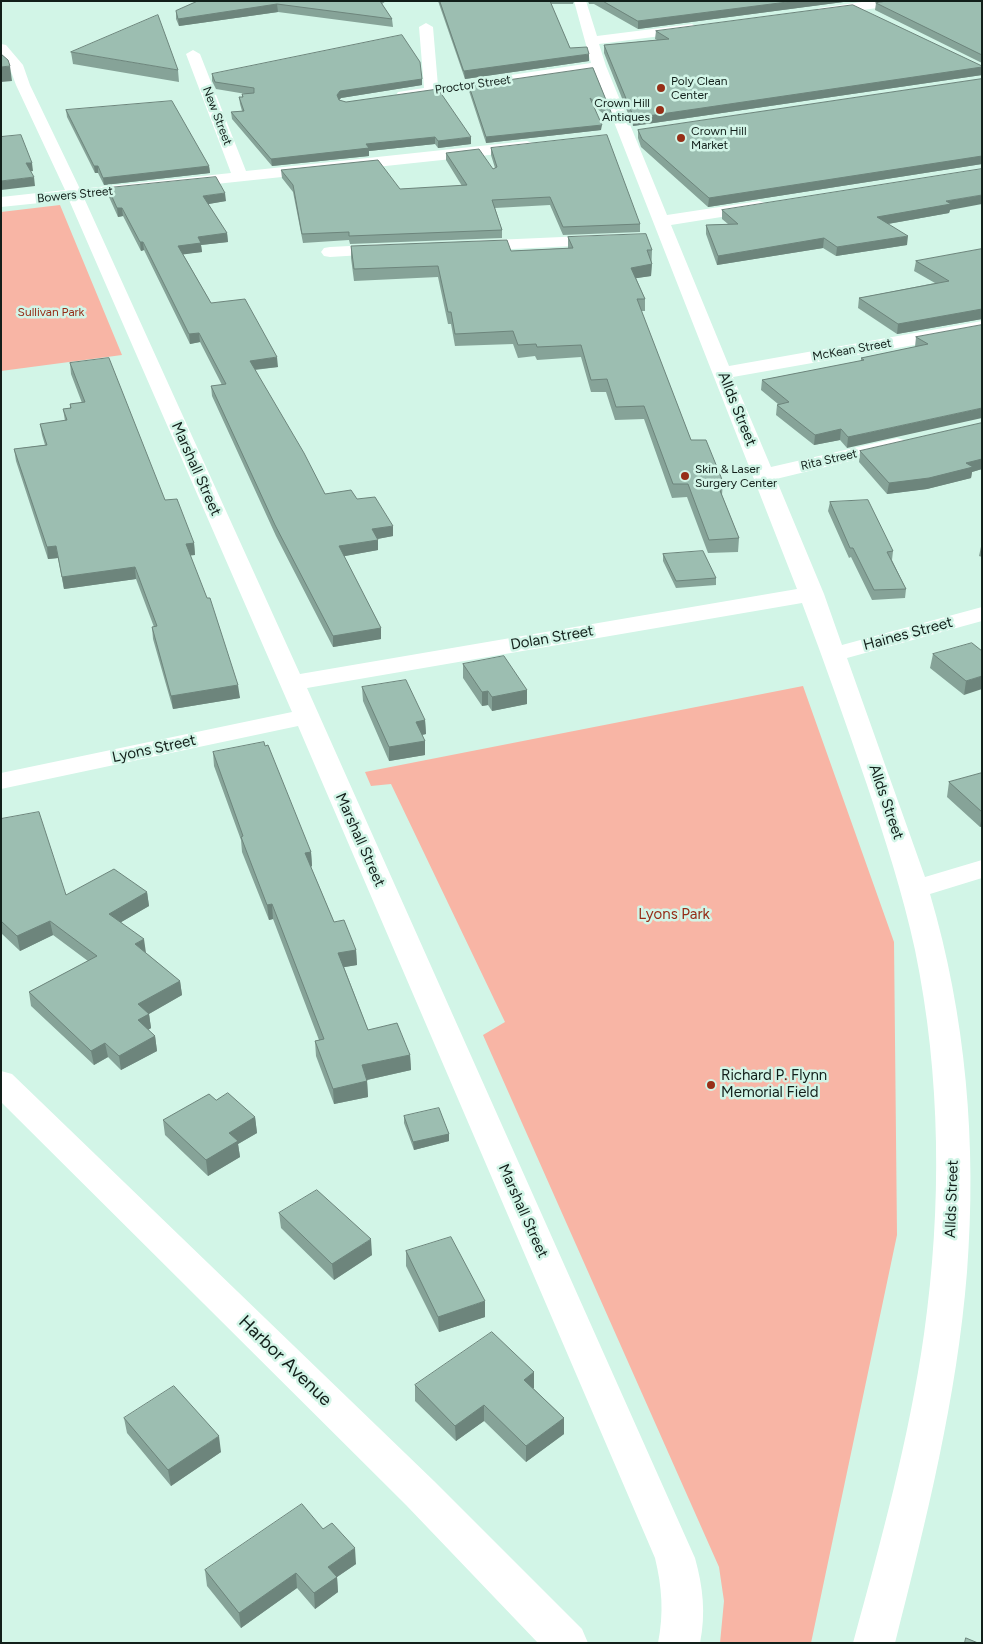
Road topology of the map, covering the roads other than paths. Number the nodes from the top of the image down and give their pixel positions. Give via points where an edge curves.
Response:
1 (580, 1) edge
2 (899, 1) edge
3 (855, 7) junction
4 (806, 13) edge
5 (879, 18) edge
6 (708, 26) edge
7 (426, 27) dead end
8 (1, 48) edge
9 (193, 54) dead end
10 (595, 54) junction
11 (432, 90) junction
12 (394, 96) edge
13 (542, 144) edge
14 (240, 177) junction
15 (74, 195) junction
16 (1, 202) edge
17 (777, 203) edge
18 (661, 232) junction
19 (623, 240) edge
20 (456, 246) edge
21 (408, 248) edge
22 (330, 252) dead end
23 (982, 327) edge
24 (722, 373) junction
25 (916, 440) edge
26 (765, 475) junction
27 (812, 594) junction
28 (982, 614) edge
29 (835, 654) junction
30 (292, 683) junction
31 (306, 717) junction
32 (1, 781) edge
33 (982, 869) edge
34 (914, 888) junction
35 (1, 1082) edge
36 (567, 1643) edge
37 (679, 1643) edge
38 (874, 1643) edge

1 - 10 street, Allds Street
2 - 3 street
3 - 4 street
3 - 5 street
6 - 10 street, Proctor Street
7 - 11 street
8 - 15 street, Marshall Street via 16,65 16,86
9 - 14 street, New Street
10 - 11 street, Proctor Street
10 - 18 street, Allds Street
11 - 12 street, Proctor Street
13 - 14 street, Bowers Street
14 - 15 street, Bowers Street
15 - 16 street, Bowers Street
15 - 30 street, Marshall Street
17 - 18 street
18 - 24 street, Allds Street
19 - 20 street
21 - 22 street
23 - 24 street, McKean Street
24 - 26 street, Allds Street
25 - 26 street, Rita Street
26 - 27 street, Allds Street
27 - 29 street, Allds Street
27 - 30 street, Dolan Street
28 - 29 street, Haines Street
29 - 34 street, Allds Street
30 - 31 street, Marshall Street
31 - 32 street, Lyons Street
31 - 37 street, Marshall Street via 675,1558 684,1591 685,1619
33 - 34 street
34 - 38 street, Allds Street via 933,965 943,1024 953,1150 952,1216 940,1350 928,1421 905,1528
35 - 36 street, Harbor Avenue via 413,1486

